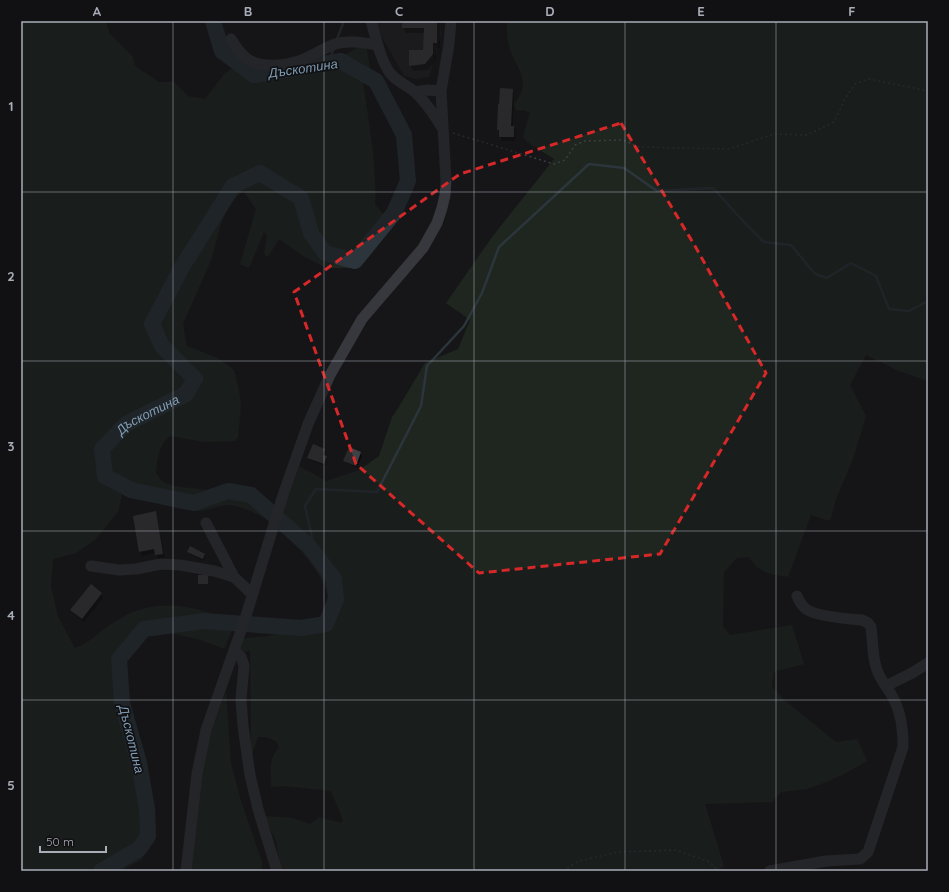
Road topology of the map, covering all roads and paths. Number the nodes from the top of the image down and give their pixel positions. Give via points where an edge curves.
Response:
1 (371, 21) edge
2 (451, 21) edge
3 (231, 40) dead end
4 (378, 45) junction
5 (441, 91) junction
6 (928, 91) edge
7 (415, 92) junction
8 (443, 130) junction
9 (206, 523) dead end
10 (91, 566) dead end
11 (234, 577) junction
12 (252, 594) junction
13 (797, 596) dead end
14 (236, 645) junction
15 (928, 664) edge
16 (886, 686) junction
17 (186, 871) edge
18 (278, 871) edge
19 (563, 871) edge
20 (718, 871) edge
21 (770, 871) edge

1 - 4 street
2 - 5 street
3 - 4 street via 250,60 273,65 302,60 335,44 358,42
4 - 7 street via 390,73
5 - 7 street
5 - 8 street
6 - 8 path via 869,79 856,83 834,122 807,135 774,134 729,149 639,147 623,140 585,140 575,145 565,160 554,164
7 - 8 street via 431,110
8 - 12 street via 446,180 445,195 437,223 423,248 362,319 330,375 308,424
9 - 11 street
10 - 11 street via 119,570 161,564 180,565
11 - 12 street
12 - 14 street
13 - 16 street via 807,610 868,623 871,627 876,668
14 - 17 street via 205,738 197,774
14 - 18 street via 244,666 241,699 250,775
15 - 16 street
16 - 21 street via 901,718 903,747 868,852 860,859 826,861
19 - 20 path via 579,861 618,852 676,850 710,862

